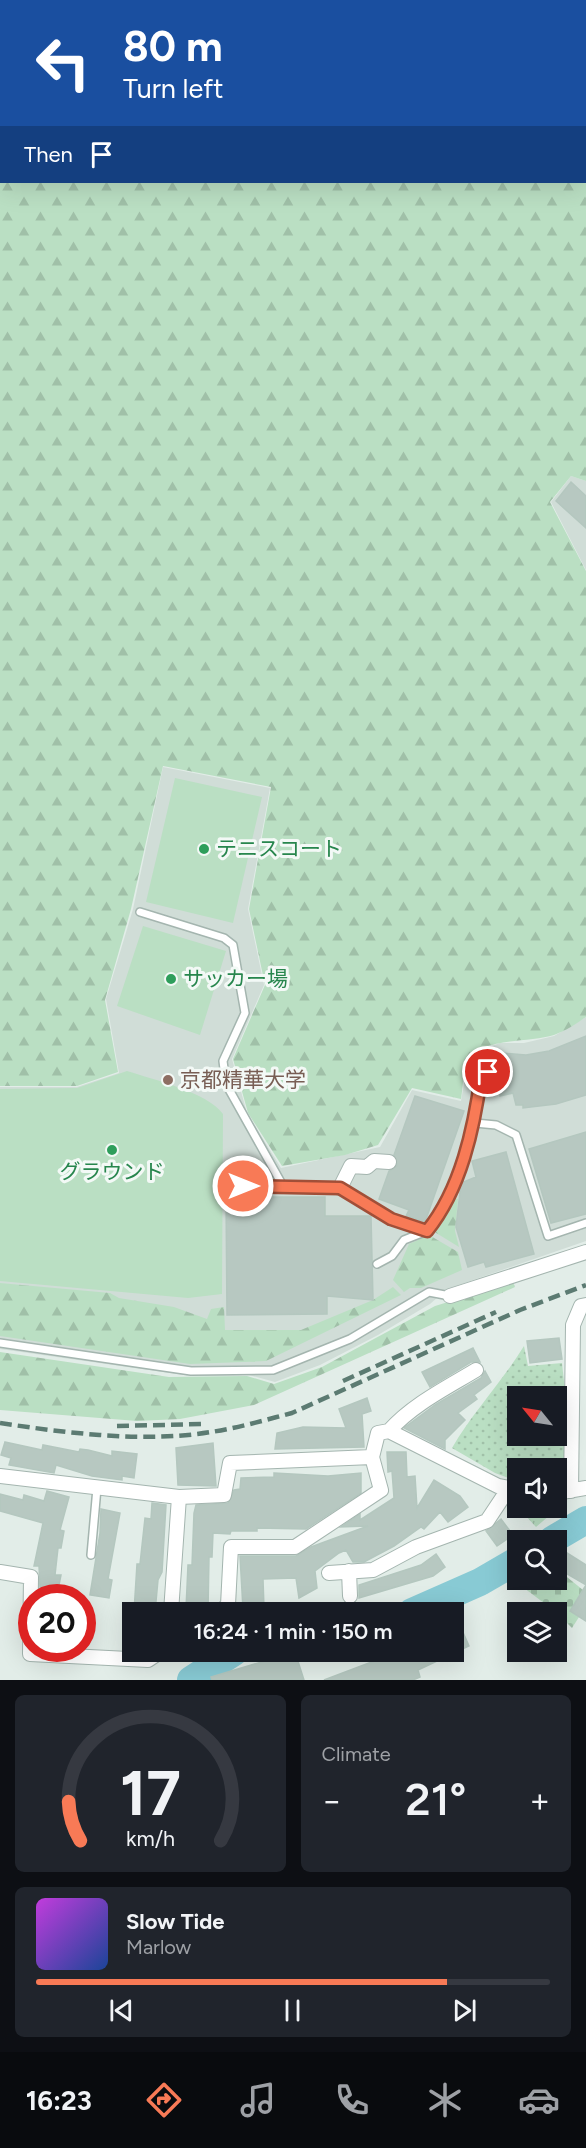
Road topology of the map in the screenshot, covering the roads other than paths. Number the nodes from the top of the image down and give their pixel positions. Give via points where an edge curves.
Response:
1 (140, 912) dead end
2 (494, 1074) dead end
3 (475, 1123) junction
4 (388, 1162) dead end
5 (223, 1186) dead end
6 (283, 1186) junction
7 (340, 1188) junction
8 (586, 1223) edge
9 (427, 1231) junction
10 (586, 1252) edge
11 (377, 1264) dead end
12 (450, 1296) joint
13 (586, 1305) edge
14 (0, 1343) edge
15 (476, 1370) dead end
16 (390, 1431) junction
17 (372, 1457) junction
18 (0, 1476) edge
19 (97, 1488) junction
20 (507, 1488) edge
21 (586, 1488) edge
22 (571, 1491) junction
23 (567, 1492) edge
24 (507, 1496) edge
25 (179, 1497) junction
26 (91, 1556) dead end
27 (349, 1571) junction
28 (0, 1572) edge
29 (329, 1573) dead end
30 (350, 1596) dead end
31 (172, 1602) edge
32 (228, 1602) edge
33 (122, 1659) edge

1 - 6 lane via 224,938 233,945 245,1013 223,1061 226,1084
2 - 3 lane via 481,1076
3 - 8 lane via 496,1125 516,1135 548,1236
3 - 9 lane via 455,1180
4 - 7 street via 351,1166
5 - 6 lane
6 - 7 lane
7 - 9 lane via 391,1219
9 - 11 lane via 404,1240 392,1256
10 - 12 street
12 - 14 lane via 429,1292 350,1339 273,1370 191,1371
13 - 22 street via 581,1306 573,1325
15 - 16 street via 433,1395
16 - 17 street via 378,1433
16 - 20 street
17 - 25 street via 230,1463 224,1495
17 - 32 street via 381,1490 316,1535 295,1547 231,1547
18 - 19 street
19 - 25 street
19 - 26 lane
21 - 22 street
22 - 23 street
24 - 27 street via 487,1521 416,1547 373,1570
25 - 31 street
27 - 29 street
27 - 30 street
28 - 33 street via 31,1577 30,1654

